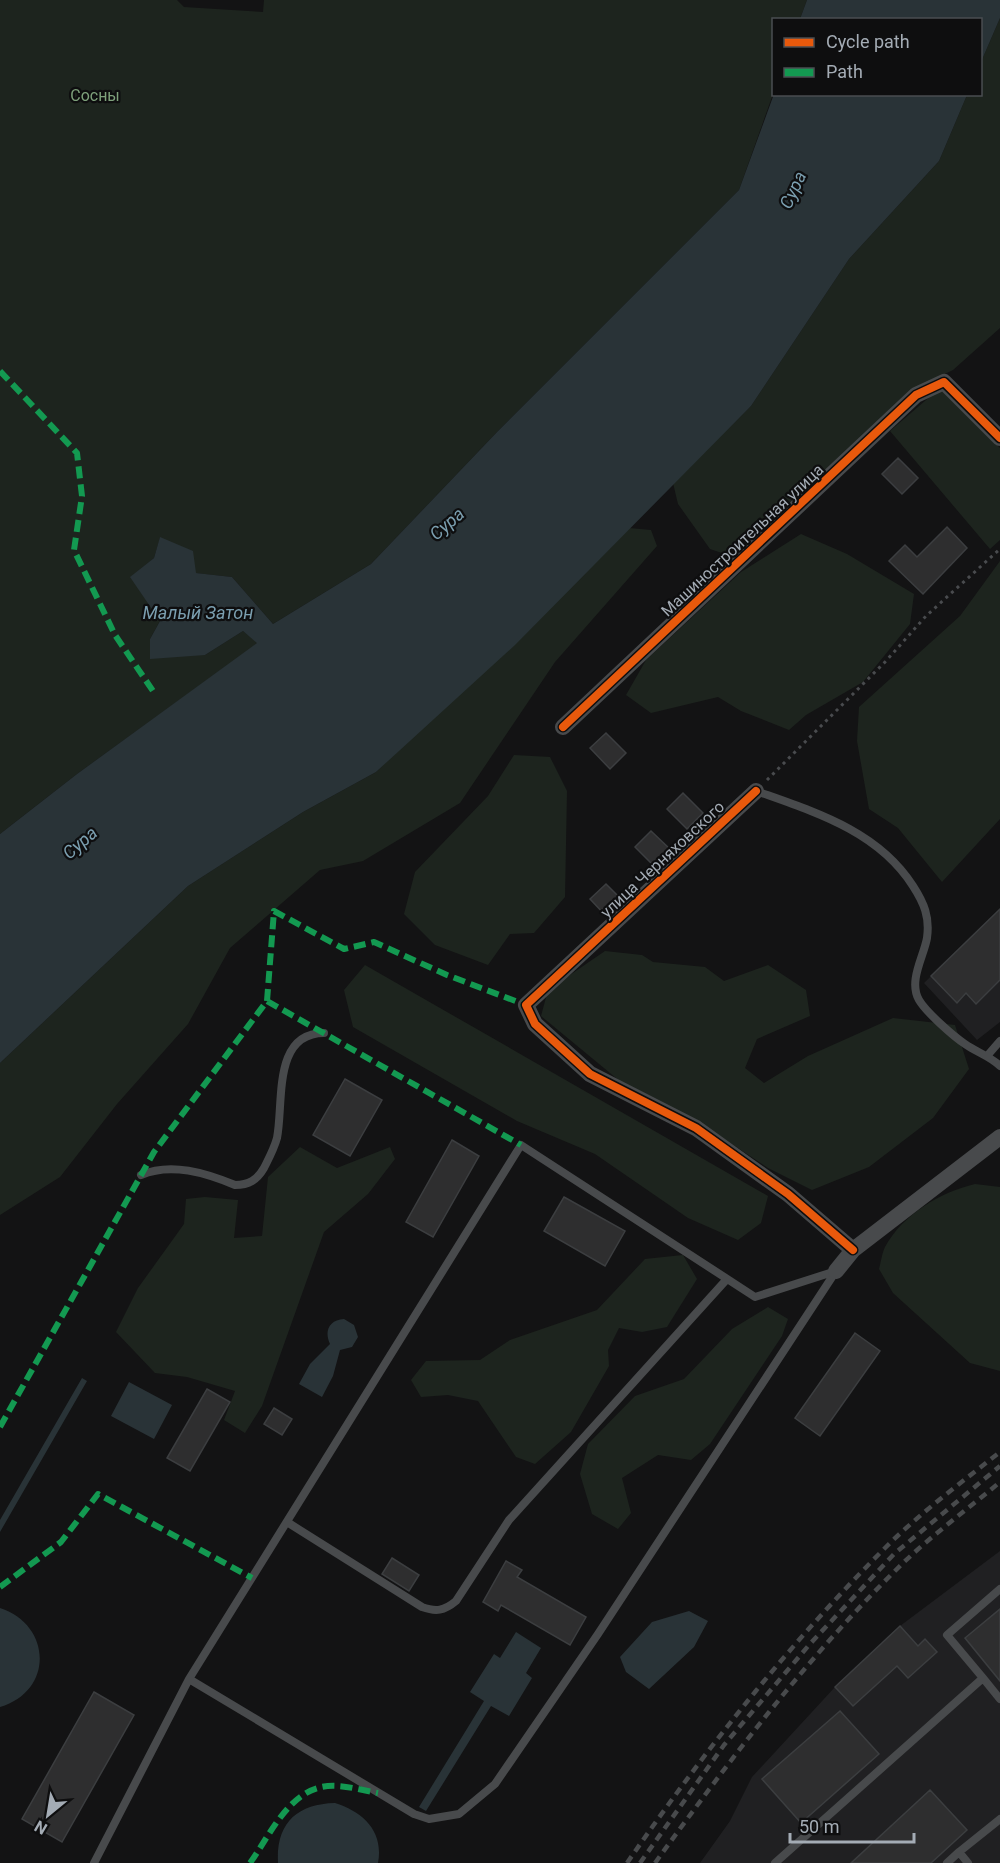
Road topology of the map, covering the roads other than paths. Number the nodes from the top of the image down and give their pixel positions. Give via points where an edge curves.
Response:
1 (1000, 438) edge
2 (563, 727) dead end
3 (756, 791) joint
4 (324, 1033) dead end
5 (1000, 1041) edge
6 (987, 1056) junction
7 (1000, 1066) edge
8 (1000, 1137) edge
9 (141, 1175) dead end
10 (853, 1250) junction
11 (837, 1270) junction
12 (727, 1279) junction
13 (287, 1522) junction
14 (1000, 1589) edge
15 (983, 1678) junction
16 (189, 1679) junction
17 (1000, 1699) edge
18 (1000, 1819) edge
19 (959, 1852) junction
20 (94, 1863) edge
21 (775, 1863) edge
22 (947, 1863) edge
23 (968, 1863) edge

1 - 2 street, Машиностроительная улица via 944,382 916,395
3 - 6 lane via 805,808 867,837 899,864 923,902 929,920 915,992 964,1044
3 - 10 street, улица Черняховского via 526,1005 535,1024 590,1074 696,1128 788,1194
4 - 9 lane via 310,1033 292,1049 283,1077 273,1151 255,1181 235,1185 179,1169 156,1168
5 - 6 lane
6 - 7 lane
8 - 10 street
10 - 11 street
11 - 12 lane via 755,1297
11 - 16 lane via 495,1784 459,1814 429,1819 414,1814
12 - 13 lane via 508,1520 456,1601 441,1611 422,1607
12 - 13 lane via 521,1145
13 - 16 lane
14 - 15 lane via 947,1635
15 - 17 lane
15 - 21 lane
16 - 20 lane
18 - 19 lane
19 - 22 lane
19 - 23 lane

